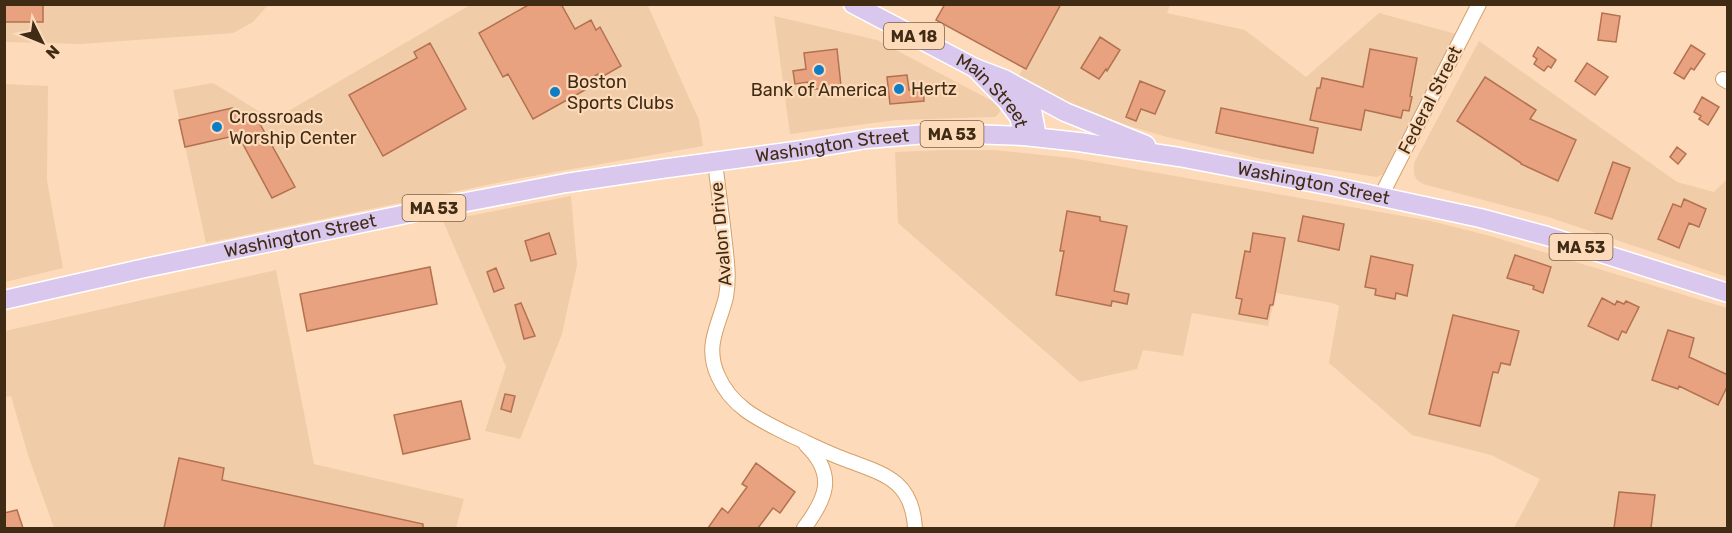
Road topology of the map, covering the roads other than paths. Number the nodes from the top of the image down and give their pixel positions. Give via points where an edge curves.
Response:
1 (853, 4) edge
2 (1479, 4) edge
3 (975, 68) junction
4 (1016, 85) junction
5 (1031, 137) junction
6 (1179, 157) junction
7 (715, 162) junction
8 (1381, 196) junction
9 (1728, 293) edge
10 (4, 300) edge
11 (801, 440) junction
12 (804, 528) edge
13 (915, 528) edge

1 - 3 main road, Main Street / MA 18
2 - 8 street, Federal Street
3 - 4 main road, MA 18
3 - 5 main road, Main Street / MA 18 via 1008,102
4 - 5 main road via 1031,105
4 - 6 main road via 1065,112
5 - 6 main road, Washington Street / MA 53
5 - 7 main road, Washington Street / MA 53 via 916,134
6 - 8 main road, Washington Street / MA 53
7 - 10 main road, Washington Street / MA 53 via 566,183 435,208
7 - 11 street, Avalon Drive via 728,281 714,333 713,364 726,390 747,413
8 - 9 main road, Washington Street / MA 53 via 1547,236
11 - 12 street, Avalon Drive via 818,458 825,478 823,500
11 - 13 street, Avalon Drive via 872,468 896,483 912,506

